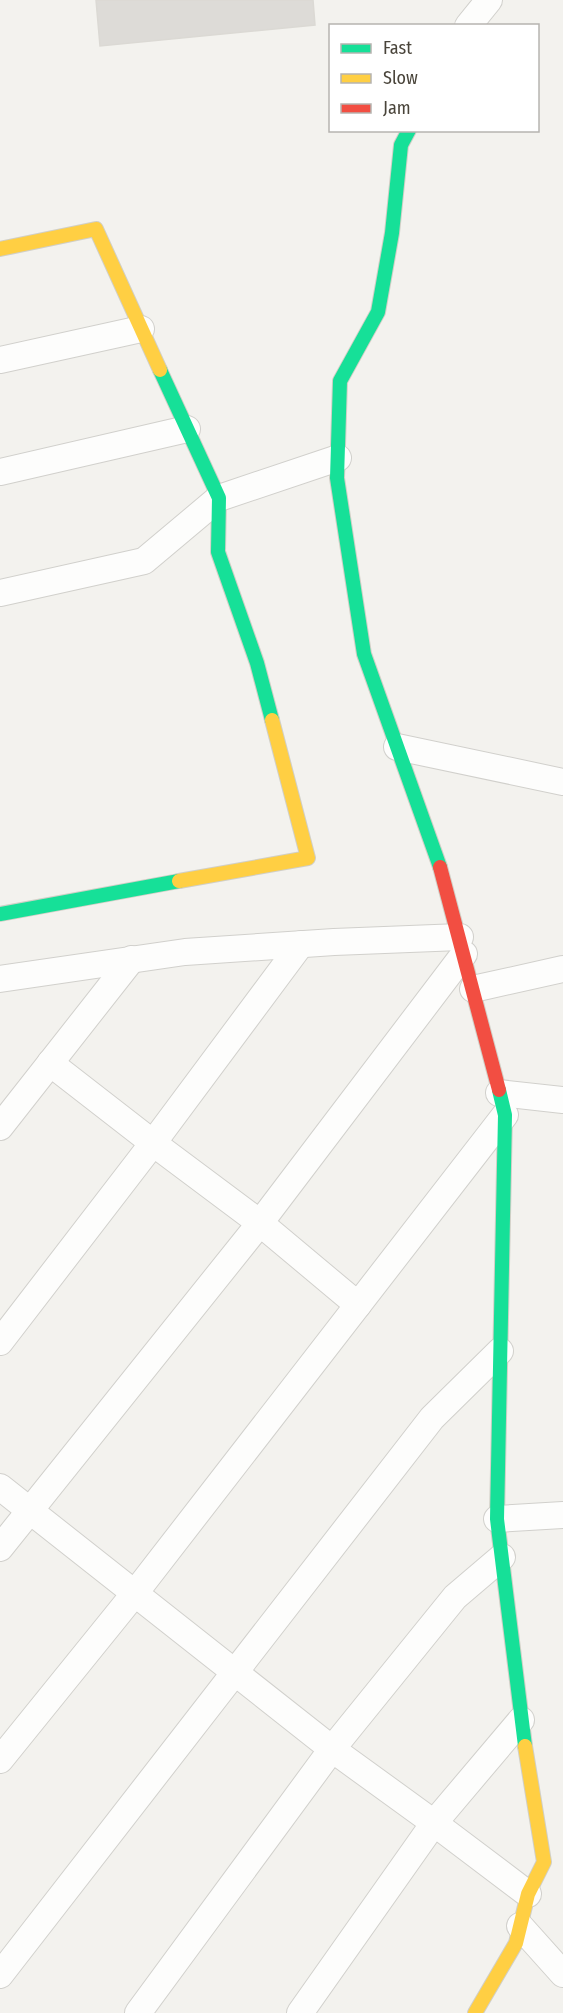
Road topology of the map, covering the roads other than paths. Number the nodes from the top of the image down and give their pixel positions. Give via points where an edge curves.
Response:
1 (489, 0) edge
2 (470, 24) edge
3 (408, 132) edge
4 (0, 249) edge
5 (141, 329) junction
6 (0, 360) edge
7 (187, 429) junction
8 (338, 458) junction
9 (0, 472) edge
10 (219, 498) junction
11 (0, 593) edge
12 (397, 747) junction
13 (563, 782) edge
14 (0, 914) edge
15 (301, 944) junction
16 (462, 945) junction
17 (132, 960) junction
18 (563, 969) edge
19 (0, 979) edge
20 (473, 989) junction
21 (50, 1063) junction
22 (563, 1100) edge
23 (502, 1104) junction
24 (0, 1127) edge
25 (153, 1143) junction
26 (260, 1223) junction
27 (358, 1305) junction
28 (0, 1342) edge
29 (500, 1351) junction
30 (0, 1487) edge
31 (30, 1510) junction
32 (563, 1515) edge
33 (497, 1519) junction
34 (0, 1548) edge
35 (502, 1557) junction
36 (135, 1593) junction
37 (236, 1673) junction
38 (521, 1720) junction
39 (332, 1749) junction
40 (0, 1760) edge
41 (434, 1823) junction
42 (554, 1855) edge
43 (528, 1894) junction
44 (520, 1926) junction
45 (563, 1974) edge
46 (0, 1975) edge
47 (138, 2013) edge
48 (300, 2013) edge
49 (476, 2013) edge

1 - 2 street
3 - 8 street via 401,145 392,233 378,312 340,381
4 - 5 street via 96,229
5 - 6 street
5 - 7 street
7 - 9 street
7 - 10 street
8 - 10 street
8 - 12 street via 337,478 364,654
10 - 11 street via 144,561
10 - 14 street via 218,552 257,663 308,858
12 - 13 street
12 - 16 street via 445,880
15 - 16 street
15 - 17 street
15 - 25 street
16 - 20 street
16 - 26 street
17 - 19 street
17 - 21 street
18 - 20 street
20 - 23 street
21 - 24 street
21 - 25 street
22 - 23 street
23 - 27 street
23 - 29 street
25 - 26 street
25 - 28 street
26 - 27 street
26 - 31 street
27 - 36 street
29 - 33 street
29 - 37 street via 432,1418
30 - 31 street
31 - 34 street
31 - 36 street
32 - 33 street
33 - 35 street
35 - 38 street
35 - 39 street via 455,1597
36 - 37 street
36 - 40 street
37 - 39 street
37 - 46 street
38 - 41 street
38 - 42 street
39 - 41 street
39 - 47 street
41 - 43 street
41 - 48 street
42 - 43 street
43 - 44 street
44 - 45 street
44 - 49 street via 516,1943

